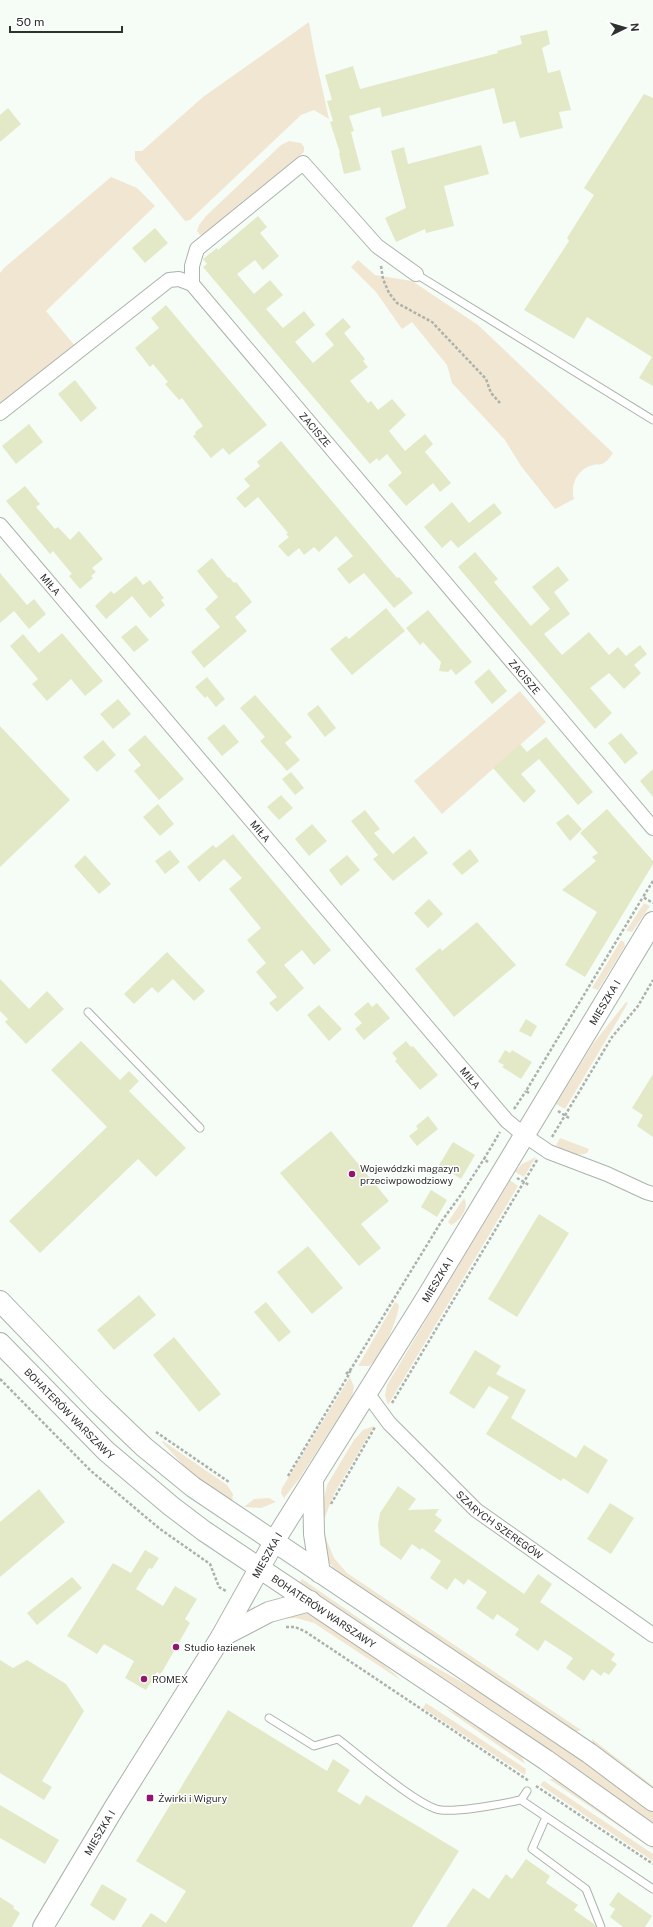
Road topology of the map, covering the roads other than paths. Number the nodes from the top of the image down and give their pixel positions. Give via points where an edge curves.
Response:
1 (416, 274) joint
2 (192, 284) junction
3 (0, 412) edge
4 (653, 420) edge
5 (0, 525) edge
6 (653, 828) edge
7 (653, 922) edge
8 (88, 1012) dead end
9 (200, 1128) dead end
10 (524, 1135) junction
11 (653, 1194) edge
12 (0, 1301) edge
13 (0, 1343) edge
14 (368, 1393) junction
15 (312, 1480) junction
16 (274, 1542) junction
17 (259, 1568) junction
18 (320, 1573) junction
19 (310, 1601) junction
20 (653, 1635) edge
21 (221, 1637) junction
22 (269, 1718) dead end
23 (527, 1791) dead end
24 (521, 1800) junction
25 (653, 1801) edge
26 (546, 1817) junction
27 (653, 1836) edge
28 (653, 1889) edge
29 (43, 1927) edge
30 (601, 1927) edge

1 - 2 street via 376,246 303,163 196,249 192,266
1 - 4 lane
2 - 3 street via 179,279 169,280
2 - 6 street, ZACISZE
5 - 10 street, MIŁA via 507,1121
7 - 10 street, MIESZKA I
8 - 9 lane
10 - 11 street, MIŁA via 545,1149
10 - 14 street, MIESZKA I
12 - 16 street via 144,1447 193,1487
13 - 17 street, BOHATERÓW WARSZAWY via 134,1476 198,1527
14 - 15 street, MIESZKA I
14 - 20 street, SZARYCH SZEREGÓW via 384,1416 476,1510
15 - 16 street, MIESZKA I
15 - 18 street via 314,1534
16 - 17 street, MIESZKA I
16 - 18 street
17 - 19 street, BOHATERÓW WARSZAWY
17 - 21 street, MIESZKA I
18 - 25 street via 589,1754
19 - 21 street via 269,1612
19 - 27 street, BOHATERÓW WARSZAWY via 546,1760
21 - 29 street, MIESZKA I
22 - 24 lane via 314,1746 338,1739 423,1804 441,1810
23 - 24 lane
24 - 26 lane
26 - 28 lane
26 - 30 lane via 532,1849 586,1889

